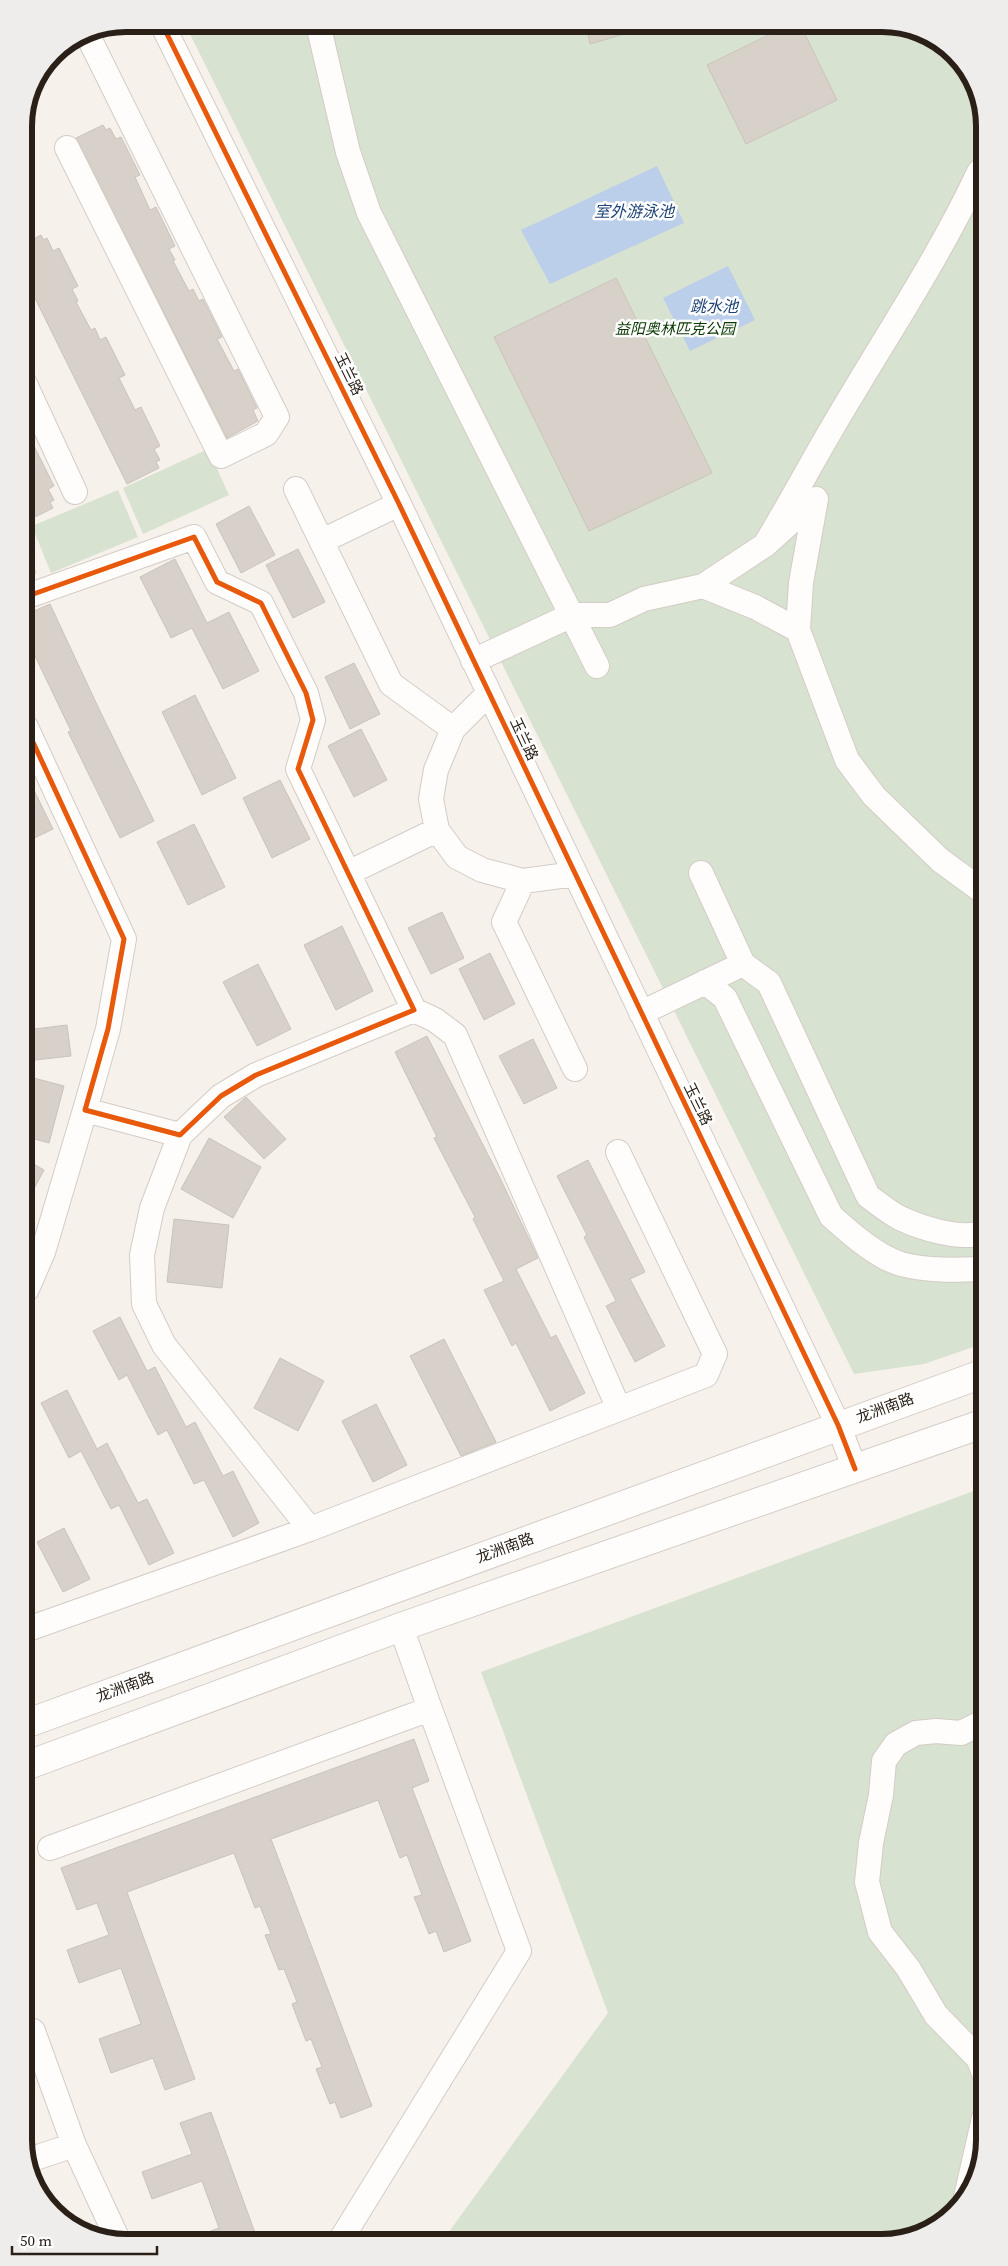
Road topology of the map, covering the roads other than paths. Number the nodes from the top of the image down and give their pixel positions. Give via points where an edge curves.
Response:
1 (166, 33) edge
2 (320, 33) edge
3 (90, 40) edge
4 (67, 148) dead end
5 (976, 178) edge
6 (33, 401) edge
7 (296, 489) dead end
8 (76, 492) dead end
9 (399, 504) junction
10 (322, 541) junction
11 (766, 545) junction
12 (703, 586) junction
13 (33, 595) edge
14 (572, 615) junction
15 (798, 630) junction
16 (473, 661) junction
17 (597, 666) dead end
18 (489, 693) junction
19 (453, 729) junction
20 (33, 741) edge
21 (437, 830) junction
22 (348, 873) junction
23 (702, 873) dead end
24 (575, 874) junction
25 (523, 881) junction
26 (976, 886) edge
27 (743, 964) junction
28 (705, 982) junction
29 (414, 1010) junction
30 (641, 1013) junction
31 (575, 1069) dead end
32 (86, 1110) junction
33 (180, 1135) junction
34 (618, 1152) dead end
35 (976, 1235) edge
36 (976, 1269) edge
37 (32, 1276) edge
38 (976, 1376) edge
39 (620, 1409) junction
40 (838, 1426) junction
41 (976, 1426) edge
42 (855, 1469) junction
43 (310, 1529) junction
44 (32, 1627) edge
45 (401, 1627) junction
46 (430, 1709) junction
47 (32, 1721) edge
48 (976, 1726) edge
49 (32, 1763) edge
50 (50, 1848) dead end
51 (33, 2031) dead end
52 (976, 2056) edge
53 (74, 2145) junction
54 (34, 2158) edge
55 (115, 2233) edge
56 (344, 2233) edge

1 - 9 street, 玉兰路
2 - 14 street via 348,152 370,213
3 - 4 street via 277,417 266,434 221,456
5 - 11 street via 955,223
6 - 8 street
7 - 10 street
9 - 10 street
9 - 16 street, 玉兰路
10 - 19 street via 391,684
11 - 12 street
11 - 15 street via 816,499 801,582
12 - 14 street via 644,599 610,615
12 - 15 street via 755,607
13 - 22 street via 194,537 217,582 261,603 306,692 313,720 298,770
14 - 16 street
14 - 17 street
15 - 26 street via 847,760 874,796 933,853
16 - 18 street, 玉兰路
18 - 19 street
18 - 24 street, 玉兰路
19 - 21 street via 436,770 430,799
20 - 32 street via 124,939 108,1029
21 - 22 street
21 - 25 street via 456,857 482,870
22 - 29 street
23 - 27 street
24 - 25 street
24 - 30 street, 玉兰路
25 - 31 street via 504,922
27 - 28 street
27 - 35 street via 769,983 868,1196 898,1218 940,1233
28 - 30 street
28 - 36 street via 725,998 831,1216 860,1241 900,1263 942,1271
29 - 33 street via 256,1075 221,1096
29 - 39 street via 455,1035
30 - 40 street, 玉兰路
32 - 33 street
32 - 37 street via 43,1252
33 - 43 street via 152,1208 142,1255 144,1304 164,1345
34 - 39 street via 715,1354 706,1375
38 - 40 main road, 龙洲南路
39 - 43 street
40 - 42 street, 玉兰路
40 - 47 main road, 龙洲南路
41 - 42 main road
42 - 45 main road
43 - 44 street
45 - 46 street
45 - 49 main road
46 - 50 street
46 - 56 street via 519,1951
48 - 52 street via 961,1733 916,1733 896,1744 884,1761 867,1882 880,1932 908,1968 936,2015
51 - 53 street
53 - 54 street
53 - 55 street

